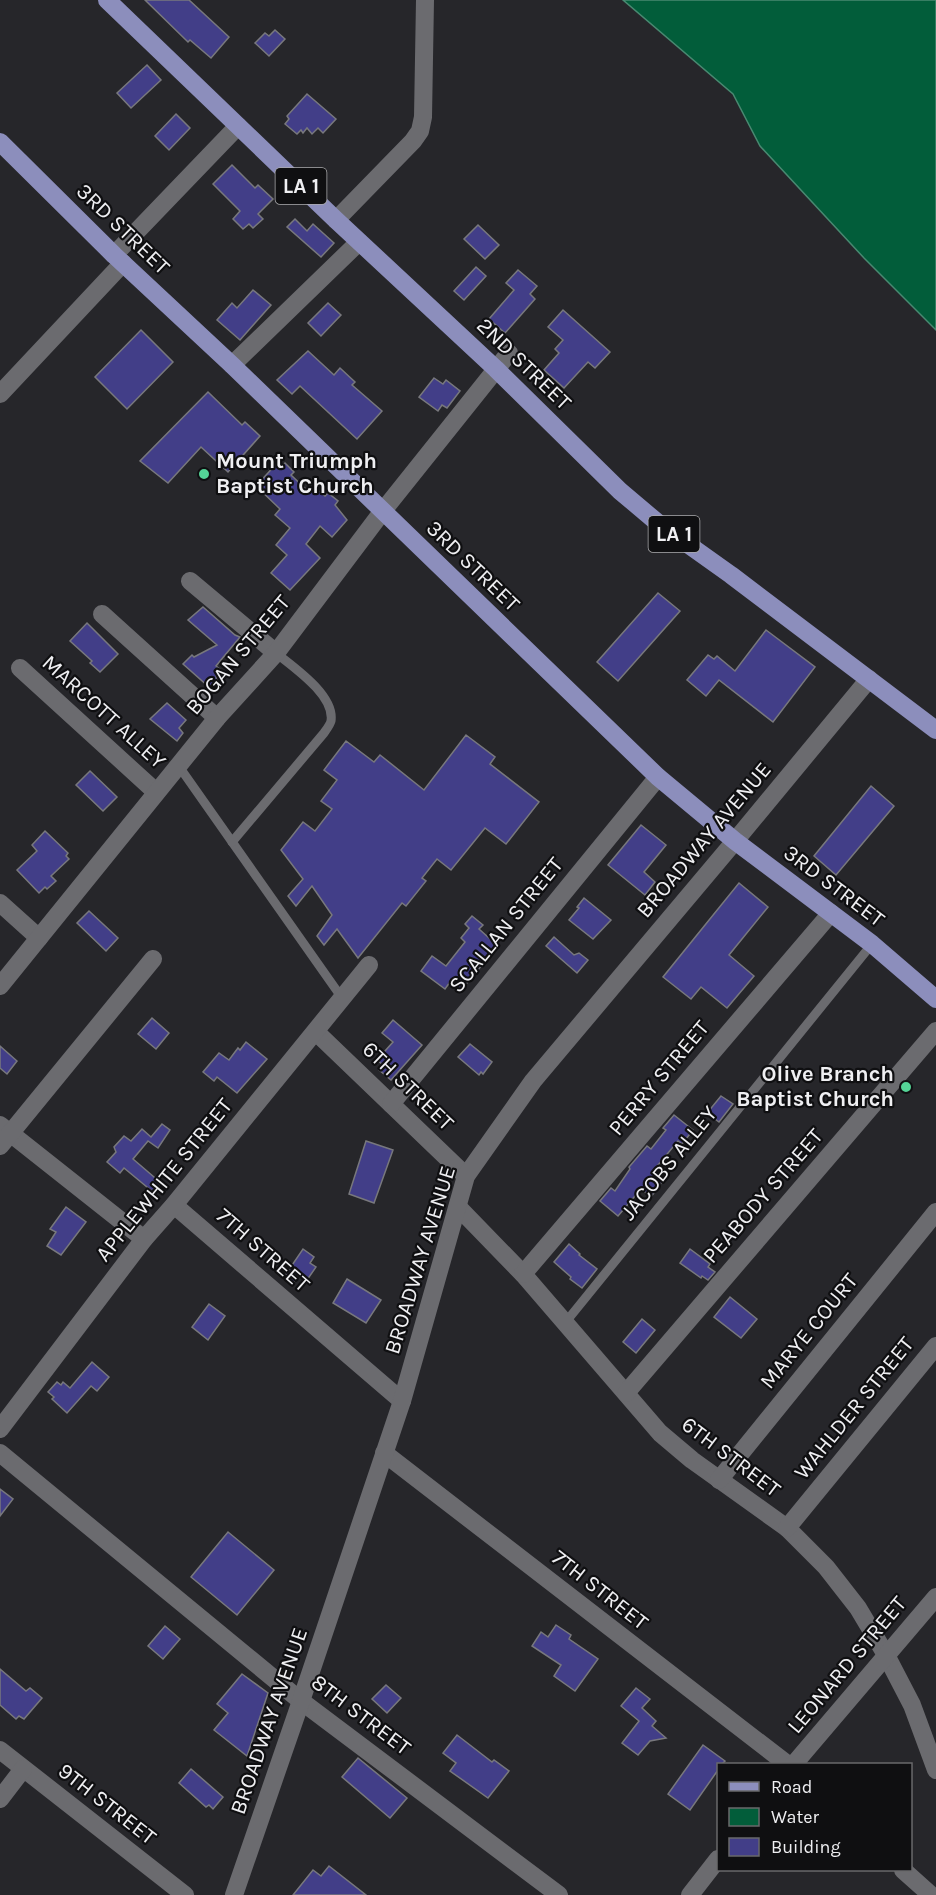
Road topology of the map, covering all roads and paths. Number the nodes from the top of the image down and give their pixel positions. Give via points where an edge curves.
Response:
1 (107, 0) edge
2 (425, 0) edge
3 (238, 126) junction
4 (0, 142) edge
5 (336, 220) junction
6 (359, 242) junction
7 (119, 259) junction
8 (509, 353) dead end
9 (232, 365) junction
10 (496, 369) junction
11 (0, 394) edge
12 (382, 512) junction
13 (190, 580) dead end
14 (102, 614) dead end
15 (276, 653) junction
16 (20, 668) dead end
17 (869, 679) junction
18 (217, 718) junction
19 (936, 730) edge
20 (178, 765) junction
21 (658, 777) junction
22 (156, 792) junction
23 (735, 841) junction
24 (232, 842) junction
25 (0, 903) edge
26 (831, 914) junction
27 (39, 938) junction
28 (872, 944) junction
29 (153, 958) dead end
30 (369, 965) dead end
31 (0, 986) edge
32 (342, 998) junction
33 (936, 999) edge
34 (936, 1031) edge
35 (316, 1032) junction
36 (391, 1104) junction
37 (3, 1134) edge
38 (466, 1176) junction
39 (174, 1205) junction
40 (458, 1207) junction
41 (936, 1212) edge
42 (144, 1239) junction
43 (523, 1274) junction
44 (565, 1323) junction
45 (936, 1346) edge
46 (626, 1393) junction
47 (402, 1401) junction
48 (0, 1429) edge
49 (0, 1453) edge
50 (384, 1453) junction
51 (719, 1479) junction
52 (787, 1528) junction
53 (936, 1597) edge
54 (886, 1655) junction
55 (302, 1701) junction
56 (0, 1750) edge
57 (786, 1763) edge
58 (795, 1763) edge
59 (23, 1769) junction
60 (936, 1770) edge
61 (0, 1799) edge
62 (717, 1860) edge
63 (905, 1871) edge
64 (185, 1895) edge
65 (234, 1895) edge
66 (559, 1895) edge
67 (690, 1895) edge
68 (931, 1895) edge

1 - 3 main road, 2ND STREET / LA 1
2 - 5 street via 420,131
3 - 5 main road, 2ND STREET / LA 1
3 - 7 street
4 - 7 main road, 3RD STREET
5 - 6 main road, 2ND STREET / LA 1
6 - 9 street
6 - 10 main road, 2ND STREET / LA 1
7 - 9 main road, 3RD STREET
7 - 11 street
8 - 10 street, BOGAN STREET
9 - 12 main road, 3RD STREET
10 - 12 street, BOGAN STREET
10 - 17 main road, 2ND STREET / LA 1 via 658,523
12 - 15 street, BOGAN STREET
12 - 21 main road, 3RD STREET
13 - 15 street
14 - 18 street
15 - 18 street, BOGAN STREET
15 - 24 lane via 323,696 331,721
16 - 22 street, MARCOTT ALLEY
17 - 19 main road, 2ND STREET / LA 1
17 - 23 street, BROADWAY AVENUE
18 - 20 street, BOGAN STREET
20 - 22 street, BOGAN STREET
20 - 24 lane
21 - 23 main road, 3RD STREET
21 - 36 street, SCALLAN STREET
22 - 27 street, BOGAN STREET
23 - 26 main road, 3RD STREET
23 - 38 street, BROADWAY AVENUE via 532,1081
24 - 32 lane
25 - 27 street
26 - 28 main road, 3RD STREET
26 - 43 street, PERRY STREET
27 - 31 street, BOGAN STREET
28 - 33 main road, 3RD STREET
28 - 44 lane, JACOBS ALLEY
29 - 37 street
30 - 32 street, APPLEWHITE STREET
32 - 35 street, APPLEWHITE STREET
34 - 46 street, PEABODY STREET
35 - 36 street, 6TH STREET
35 - 39 street, APPLEWHITE STREET
36 - 38 street, 6TH STREET
37 - 42 street
38 - 40 street, BROADWAY AVENUE
39 - 42 street, APPLEWHITE STREET
39 - 47 street, 7TH STREET
40 - 43 street, 6TH STREET
40 - 47 street, BROADWAY AVENUE
41 - 51 street, MARYE COURT
42 - 48 street, APPLEWHITE STREET
43 - 44 street, 6TH STREET
44 - 46 street, 6TH STREET
45 - 52 street, WAHLDER STREET
46 - 51 street, 6TH STREET via 660,1433
47 - 50 street, BROADWAY AVENUE
49 - 55 street, 8TH STREET
50 - 55 street, BROADWAY AVENUE
50 - 57 street, 7TH STREET
51 - 52 street, 6TH STREET
52 - 54 street, 6TH STREET via 826,1567 858,1608
53 - 54 street, LEONARD STREET
54 - 58 street, LEONARD STREET
54 - 60 street, 6TH STREET via 912,1705
55 - 65 street, BROADWAY AVENUE
55 - 66 street, 8TH STREET
56 - 59 street, 9TH STREET
59 - 61 street
59 - 64 street, 9TH STREET
62 - 67 street
63 - 68 street

